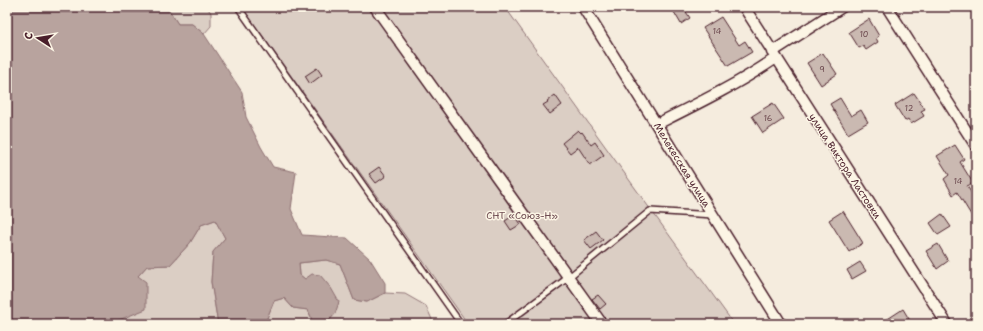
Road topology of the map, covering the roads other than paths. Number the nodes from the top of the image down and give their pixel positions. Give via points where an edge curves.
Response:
1 (238, 7) edge
2 (375, 7) edge
3 (583, 7) edge
4 (744, 7) edge
5 (842, 7) edge
6 (887, 7) edge
7 (774, 55) junction
8 (657, 124) junction
9 (976, 146) edge
10 (713, 215) junction
11 (569, 277) junction
12 (461, 324) edge
13 (505, 324) edge
14 (602, 324) edge
15 (781, 324) edge
16 (947, 324) edge

1 - 12 lane
2 - 11 street
3 - 8 street, Мелекесская улица
4 - 7 street, улица Виктора Ластовки
5 - 7 street
6 - 9 street
7 - 8 street via 763,68
7 - 16 street, улица Виктора Ластовки
8 - 10 street, Мелекесская улица
10 - 11 lane via 650,211
10 - 15 street, Мелекесская улица
11 - 13 lane
11 - 14 street

